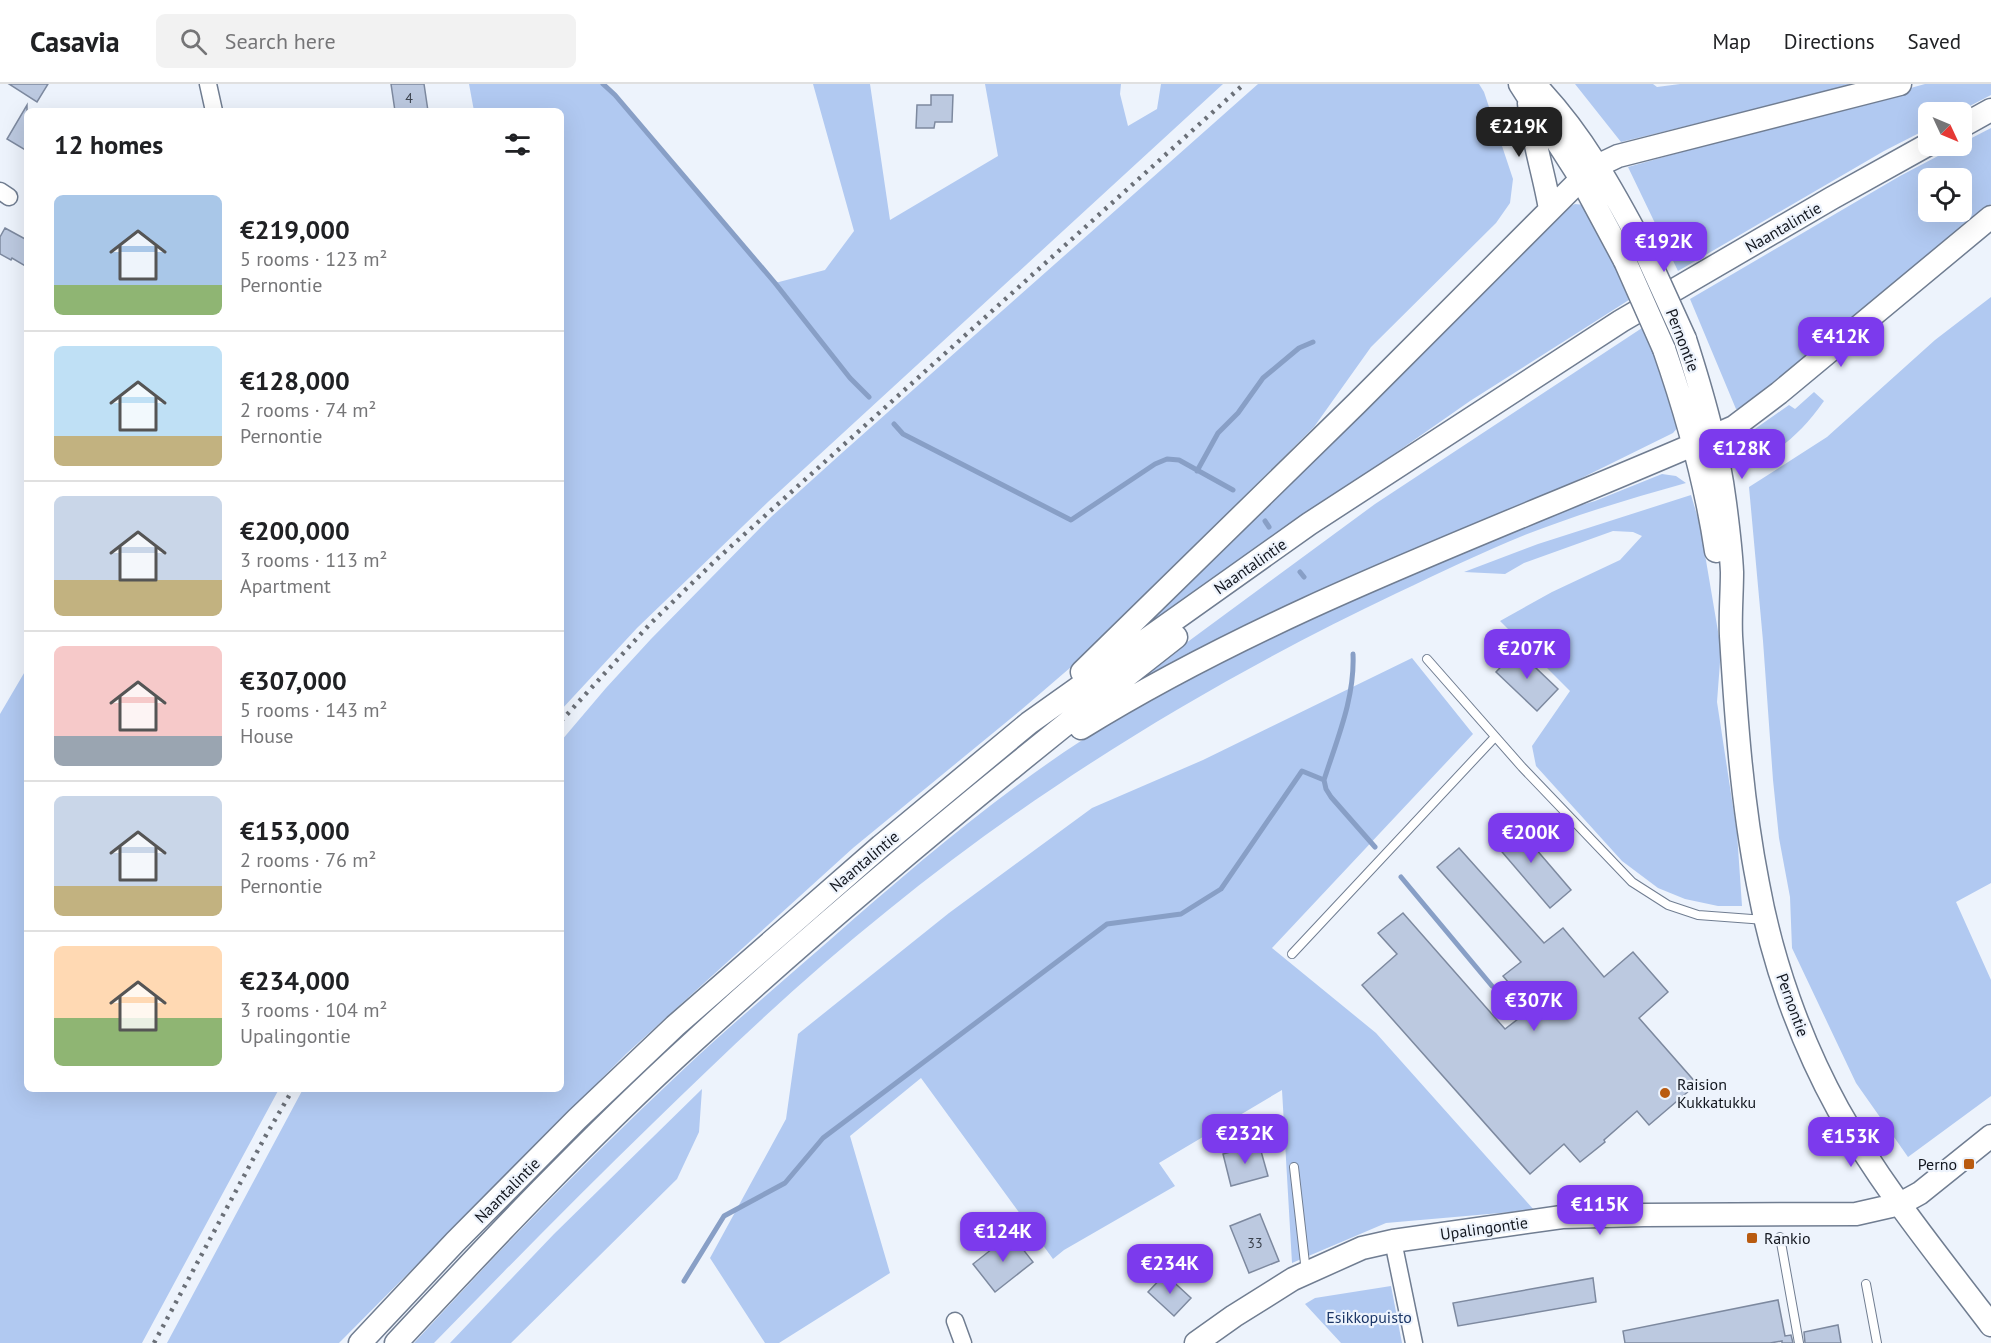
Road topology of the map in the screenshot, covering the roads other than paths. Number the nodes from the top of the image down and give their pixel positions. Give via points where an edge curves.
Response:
1 (208, 84) edge
2 (1900, 84) edge
3 (1528, 90) edge
4 (213, 108) edge
5 (1991, 110) edge
6 (1972, 120) edge
7 (1918, 150) edge
8 (1589, 173) junction
9 (1550, 209) junction
10 (1991, 217) edge
11 (1713, 436) junction
12 (1692, 446) junction
13 (1426, 448) junction
14 (1731, 633) junction
15 (1427, 659) dead end
16 (1029, 723) junction
17 (1495, 737) junction
18 (1000, 778) junction
19 (1766, 920) junction
20 (1292, 954) dead end
21 (1991, 1136) edge
22 (1294, 1167) dead end
23 (1900, 1204) junction
24 (1780, 1237) dead end
25 (1393, 1241) junction
26 (1306, 1272) junction
27 (1866, 1284) dead end
28 (955, 1321) dead end
29 (1991, 1325) edge
30 (360, 1343) edge
31 (396, 1343) edge
32 (963, 1343) edge
33 (1196, 1343) edge
34 (1414, 1343) edge
35 (1799, 1343) edge
36 (1877, 1343) edge

1 - 4 street
2 - 8 main road via 1618,156
3 - 8 main road, Pernontie via 1561,116
3 - 9 main road via 1532,129
5 - 6 main road
7 - 13 main road, Naantalintie via 1621,321
8 - 9 main road
8 - 11 main road, Pernontie, bridge via 1620,203 1645,251 1685,339
8 - 12 main road, Pernontie, bridge via 1664,349
9 - 16 main road
10 - 11 main road via 1779,393 1734,427
11 - 12 main road
11 - 14 main road, Pernontie via 1732,568
12 - 14 main road, Pernontie via 1707,503
12 - 18 main road via 1391,572 1204,657 1134,695
13 - 16 main road, Naantalintie via 1310,524
13 - 18 main road, Naantalintie via 1189,627
14 - 19 main road, Pernontie via 1749,829
15 - 17 lane
16 - 30 main road, Naantalintie via 778,933 675,1026 569,1127
17 - 19 lane via 1632,882 1668,905 1698,915
17 - 20 lane
18 - 31 main road, Naantalintie via 692,1043 473,1260
19 - 23 main road, Pernontie via 1798,1024 1821,1077 1865,1154
21 - 23 main road, Upalingontie via 1920,1193
22 - 26 lane
23 - 25 main road, Upalingontie via 1856,1214 1562,1217
23 - 29 main road, Pernontie
24 - 35 lane
25 - 26 main road, Upalingontie via 1362,1248
25 - 34 street
26 - 33 main road, Upalingontie
27 - 36 lane
28 - 32 street

